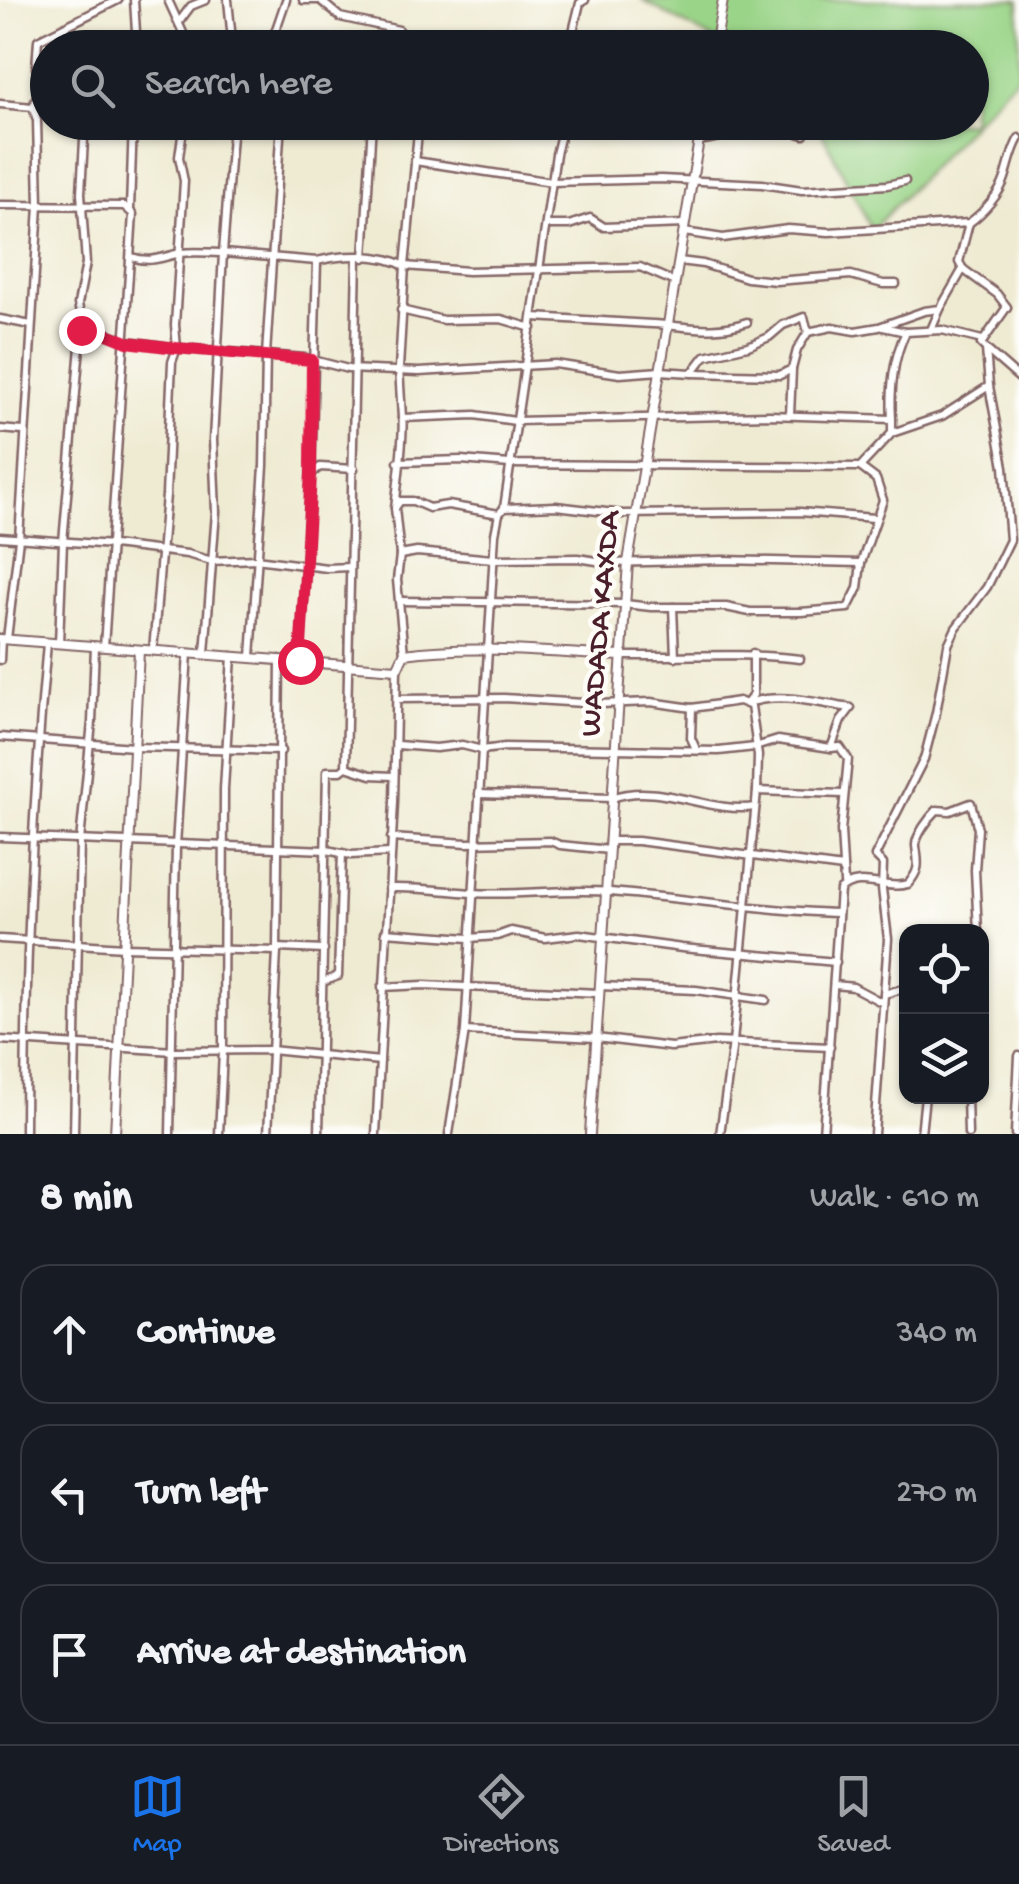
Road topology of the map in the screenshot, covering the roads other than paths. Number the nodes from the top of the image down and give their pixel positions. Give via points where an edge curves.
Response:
1 (118, 0) edge
2 (134, 0) edge
3 (168, 0) edge
4 (206, 0) edge
5 (228, 0) edge
6 (286, 0) edge
7 (303, 0) edge
8 (320, 0) edge
9 (585, 0) edge
10 (723, 0) edge
11 (179, 22) junction
12 (58, 30) edge
13 (136, 30) edge
14 (181, 30) edge
15 (231, 30) edge
16 (276, 30) edge
17 (399, 30) edge
18 (573, 30) edge
19 (718, 30) edge
20 (0, 104) edge
21 (30, 107) edge
22 (1019, 138) edge
23 (37, 140) edge
24 (83, 140) edge
25 (132, 140) edge
26 (181, 140) edge
27 (232, 140) edge
28 (279, 140) edge
29 (371, 140) edge
30 (417, 140) edge
31 (560, 140) edge
32 (704, 140) edge
33 (699, 141) joint
34 (415, 161) junction
35 (905, 181) dead end
36 (552, 182) junction
37 (692, 183) junction
38 (39, 204) junction
39 (0, 205) edge
40 (84, 206) junction
41 (130, 208) junction
42 (546, 224) junction
43 (969, 224) junction
44 (684, 228) junction
45 (223, 253) junction
46 (180, 254) junction
47 (132, 257) junction
48 (273, 257) junction
49 (361, 258) junction
50 (317, 261) junction
51 (679, 261) junction
52 (405, 266) junction
53 (963, 269) junction
54 (539, 271) junction
55 (675, 282) junction
56 (896, 284) dead end
57 (940, 309) junction
58 (400, 310) junction
59 (534, 317) junction
60 (0, 319) edge
61 (748, 322) dead end
62 (31, 324) junction
63 (668, 325) junction
64 (879, 327) junction
65 (532, 328) junction
66 (81, 330) junction
67 (931, 330) junction
68 (808, 332) junction
69 (906, 332) junction
70 (982, 340) junction
71 (127, 342) junction
72 (176, 348) junction
73 (986, 349) junction
74 (218, 352) junction
75 (266, 355) junction
76 (312, 360) junction
77 (528, 366) junction
78 (356, 369) junction
79 (792, 369) junction
80 (660, 370) junction
81 (399, 372) junction
82 (692, 373) junction
83 (1019, 378) edge
84 (989, 386) junction
85 (790, 415) junction
86 (402, 418) junction
87 (652, 419) junction
88 (892, 419) junction
89 (515, 420) junction
90 (0, 429) edge
91 (23, 431) junction
92 (892, 433) junction
93 (398, 462) junction
94 (510, 464) junction
95 (644, 464) junction
96 (860, 467) junction
97 (354, 468) junction
98 (311, 474) junction
99 (396, 508) junction
100 (502, 511) junction
101 (636, 513) junction
102 (874, 518) junction
103 (0, 537) edge
104 (18, 540) junction
105 (63, 542) junction
106 (113, 545) junction
107 (161, 551) junction
108 (400, 555) junction
109 (256, 559) junction
110 (493, 559) junction
111 (212, 561) junction
112 (628, 562) junction
113 (861, 563) junction
114 (306, 566) junction
115 (350, 567) junction
116 (400, 601) junction
117 (490, 604) junction
118 (625, 604) junction
119 (672, 606) junction
120 (3, 639) edge
121 (48, 642) junction
122 (59, 644) junction
123 (99, 647) junction
124 (138, 650) junction
125 (488, 650) junction
126 (153, 651) junction
127 (188, 653) junction
128 (206, 653) junction
129 (404, 654) junction
130 (753, 654) junction
131 (232, 656) junction
132 (622, 656) junction
133 (251, 657) junction
134 (676, 658) junction
135 (800, 658) dead end
136 (280, 659) junction
137 (0, 660) edge
138 (300, 661) junction
139 (349, 665) junction
140 (397, 668) junction
141 (398, 698) junction
142 (485, 699) junction
143 (618, 703) junction
144 (747, 703) junction
145 (692, 708) junction
146 (0, 737) edge
147 (38, 739) junction
148 (88, 744) junction
149 (396, 745) junction
150 (134, 747) junction
151 (755, 747) junction
152 (832, 748) junction
153 (181, 749) junction
154 (226, 750) junction
155 (482, 750) junction
156 (615, 750) junction
157 (696, 750) junction
158 (282, 751) junction
159 (346, 767) junction
160 (393, 776) junction
161 (757, 791) junction
162 (478, 794) junction
163 (843, 794) junction
164 (612, 798) junction
165 (754, 807) junction
166 (0, 837) edge
167 (391, 838) junction
168 (34, 839) junction
169 (476, 840) junction
170 (80, 841) junction
171 (129, 845) junction
172 (176, 846) junction
173 (609, 846) junction
174 (226, 848) junction
175 (279, 849) junction
176 (327, 850) junction
177 (390, 852) junction
178 (342, 853) junction
179 (752, 856) junction
180 (843, 868) junction
181 (846, 884) junction
182 (883, 884) junction
183 (390, 888) junction
184 (606, 891) junction
185 (474, 893) junction
186 (744, 906) junction
187 (838, 914) junction
188 (978, 924) edge
189 (385, 932) junction
190 (0, 938) edge
191 (469, 938) junction
192 (603, 939) junction
193 (28, 941) junction
194 (79, 944) junction
195 (124, 947) junction
196 (173, 948) junction
197 (277, 949) junction
198 (222, 950) junction
199 (324, 950) junction
200 (740, 954) junction
201 (836, 962) junction
202 (323, 982) junction
203 (835, 985) junction
204 (382, 987) junction
205 (466, 988) junction
206 (600, 990) junction
207 (899, 991) edge
208 (737, 994) junction
209 (883, 999) junction
210 (766, 1000) dead end
211 (465, 1031) junction
212 (596, 1038) junction
213 (0, 1040) edge
214 (25, 1040) junction
215 (734, 1042) junction
216 (76, 1043) junction
217 (119, 1046) junction
218 (830, 1047) junction
219 (271, 1050) junction
220 (174, 1051) junction
221 (224, 1052) junction
222 (1019, 1056) edge
223 (321, 1057) junction
224 (380, 1061) junction
225 (924, 1104) edge
226 (967, 1104) edge
227 (25, 1134) edge
228 (74, 1134) edge
229 (114, 1134) edge
230 (170, 1134) edge
231 (220, 1134) edge
232 (268, 1134) edge
233 (319, 1134) edge
234 (376, 1134) edge
235 (450, 1134) edge
236 (590, 1134) edge
237 (720, 1134) edge
238 (823, 1134) edge
239 (874, 1134) edge
240 (921, 1134) edge
241 (968, 1134) edge
242 (1015, 1134) edge

1 - 12 street
2 - 13 street
3 - 11 street
4 - 11 street
5 - 15 street
6 - 16 street
7 - 8 street
8 - 17 street via 340,17
9 - 18 street
10 - 19 street
11 - 14 street
20 - 21 street
22 - 43 street via 1004,181
23 - 38 street
24 - 40 street
25 - 41 street
26 - 46 street
27 - 45 street
28 - 48 street
29 - 49 street
30 - 34 street
31 - 36 street
32 - 33 street
33 - 37 street, WADADA KAXDA
34 - 36 street
34 - 52 street
35 - 37 street via 802,190
36 - 37 street
36 - 42 street
37 - 44 street, WADADA KAXDA
38 - 39 street
38 - 40 street
38 - 62 street
40 - 41 street
40 - 66 street
41 - 47 street
42 - 44 street via 590,218 604,227
42 - 54 street
43 - 44 street via 788,229 724,238
43 - 53 street
44 - 51 street, WADADA KAXDA
45 - 46 street
45 - 48 street
45 - 74 street
46 - 47 street
46 - 72 street
47 - 71 street
48 - 50 street
48 - 75 street
49 - 50 street
49 - 52 street via 391,258
49 - 78 street
50 - 76 street
51 - 55 street, WADADA KAXDA
51 - 56 street via 747,278 851,275
52 - 54 street
52 - 58 street
53 - 57 street
53 - 70 street via 1007,307
54 - 55 street via 640,267
54 - 59 street
55 - 63 street, WADADA KAXDA
57 - 64 street
57 - 67 street
58 - 65 street via 443,320 501,318
58 - 81 street
59 - 63 street
59 - 65 street
60 - 62 street
61 - 63 street via 706,331
62 - 91 street
63 - 80 street, WADADA KAXDA
64 - 68 street
64 - 69 street
65 - 77 street
66 - 71 street
66 - 105 street
67 - 69 street
67 - 70 street
68 - 79 street
68 - 82 street via 804,317 748,346 706,356
69 - 88 street via 891,386
70 - 73 street
71 - 72 street
71 - 106 street
72 - 74 street
72 - 107 street
73 - 83 street
73 - 84 street
74 - 75 street
74 - 111 street
75 - 76 street
75 - 109 street
76 - 78 street
76 - 98 street
77 - 80 street via 620,374
77 - 81 street
77 - 89 street
78 - 81 street
78 - 97 street
79 - 82 street via 780,375
79 - 85 street
80 - 82 street
80 - 87 street, WADADA KAXDA
81 - 86 street
84 - 92 street via 942,416
84 - 182 street via 1010,540 948,645 924,759 875,856
85 - 87 street
85 - 88 street
86 - 89 street
86 - 93 street
87 - 89 street
87 - 95 street, WADADA KAXDA
88 - 92 street
89 - 94 street
90 - 91 street
91 - 104 street
92 - 96 street
93 - 94 street
93 - 99 street
94 - 95 street
94 - 100 street
95 - 96 street
95 - 101 street, WADADA KAXDA
96 - 102 street via 876,479 883,500
97 - 98 street via 320,467
97 - 115 street
98 - 114 street
99 - 100 street via 412,501 428,508
99 - 108 street
100 - 101 street via 556,506
100 - 110 street
101 - 102 street
101 - 112 street, WADADA KAXDA
102 - 113 street
103 - 104 street
104 - 105 street
104 - 120 street
105 - 106 street
105 - 122 street
106 - 107 street
106 - 123 street
107 - 111 street
107 - 126 street
108 - 110 street
108 - 116 street
109 - 111 street
109 - 114 street
109 - 133 street
110 - 112 street
110 - 117 street
111 - 128 street
112 - 113 street
112 - 118 street, WADADA KAXDA
113 - 119 street via 848,608 750,612
114 - 115 street
114 - 138 street
115 - 139 street
116 - 117 street
116 - 129 street
117 - 118 street
117 - 125 street
118 - 119 street
118 - 132 street, WADADA KAXDA
119 - 134 street
120 - 121 street
120 - 137 street
121 - 122 street
121 - 147 street
122 - 123 street
123 - 124 street
123 - 148 street
124 - 126 street
124 - 150 street
125 - 129 street
125 - 132 street
125 - 142 street
126 - 127 street
127 - 128 street
127 - 153 street
128 - 131 street
129 - 140 street
130 - 134 street
130 - 135 street
130 - 144 street
131 - 133 street
131 - 154 street
132 - 134 street
132 - 143 street, WADADA KAXDA
133 - 136 street
136 - 138 street
136 - 158 street
138 - 139 street
139 - 140 street
139 - 159 street
140 - 141 street
141 - 142 street
141 - 149 street
142 - 143 street
142 - 155 street
143 - 145 street
143 - 156 street, WADADA KAXDA
144 - 145 street
144 - 151 street via 754,711
144 - 152 street via 796,697 851,708
145 - 157 street
146 - 147 street
147 - 148 street
147 - 168 street
148 - 150 street
148 - 170 street
149 - 155 street
149 - 160 street
150 - 153 street
150 - 171 street
151 - 152 street via 778,740
151 - 157 street
151 - 161 street
152 - 163 street via 840,747 848,759
153 - 154 street
153 - 172 street
154 - 158 street
154 - 174 street
155 - 156 street
155 - 162 street
156 - 157 street
156 - 164 street, WADADA KAXDA
158 - 175 street
159 - 160 street
159 - 176 street via 327,771
160 - 167 street
161 - 163 street
161 - 165 street
162 - 164 street
162 - 169 street
163 - 180 street
164 - 165 street via 642,794
164 - 173 street, WADADA KAXDA
165 - 179 street
166 - 168 street
167 - 169 street
167 - 177 street
168 - 170 street
168 - 193 street
169 - 173 street
169 - 185 street
170 - 171 street
170 - 194 street
171 - 172 street
171 - 195 street
172 - 174 street
172 - 196 street
173 - 179 street via 638,842
173 - 184 street, WADADA KAXDA
174 - 175 street
174 - 198 street
175 - 176 street
175 - 197 street
176 - 178 street
176 - 199 street
177 - 178 street
177 - 183 street
178 - 202 street via 338,976
179 - 180 street
179 - 186 street
180 - 181 street
181 - 182 street
181 - 187 street
182 - 188 street via 901,886 916,874 916,842 937,810 971,803 978,829
182 - 209 street
183 - 185 street
183 - 189 street
184 - 185 street
184 - 186 street
184 - 192 street, WADADA KAXDA
185 - 191 street
186 - 187 street
186 - 200 street
187 - 201 street
189 - 191 street
189 - 204 street
190 - 193 street
191 - 192 street via 511,931
191 - 205 street
192 - 200 street
192 - 206 street, WADADA KAXDA
193 - 194 street
193 - 214 street
194 - 195 street
194 - 216 street
195 - 196 street
195 - 217 street
196 - 198 street
196 - 220 street
197 - 198 street
197 - 199 street
197 - 219 street
198 - 221 street
199 - 202 street
200 - 201 street
200 - 208 street
201 - 203 street
202 - 223 street
203 - 209 street
203 - 218 street
204 - 205 street
204 - 224 street
205 - 206 street
205 - 211 street
206 - 208 street
206 - 212 street, WADADA KAXDA
207 - 209 street
208 - 210 street
208 - 215 street
209 - 239 street
211 - 212 street
211 - 235 street
212 - 215 street via 671,1048
212 - 236 street, WADADA KAXDA
213 - 214 street
214 - 216 street
214 - 227 street
215 - 218 street
215 - 237 street
216 - 217 street
216 - 228 street
217 - 220 street
217 - 229 street
218 - 238 street
219 - 221 street
219 - 223 street
219 - 232 street
220 - 221 street
220 - 230 street
221 - 231 street
222 - 242 street
223 - 224 street
223 - 233 street
224 - 234 street
225 - 240 street
226 - 241 street

